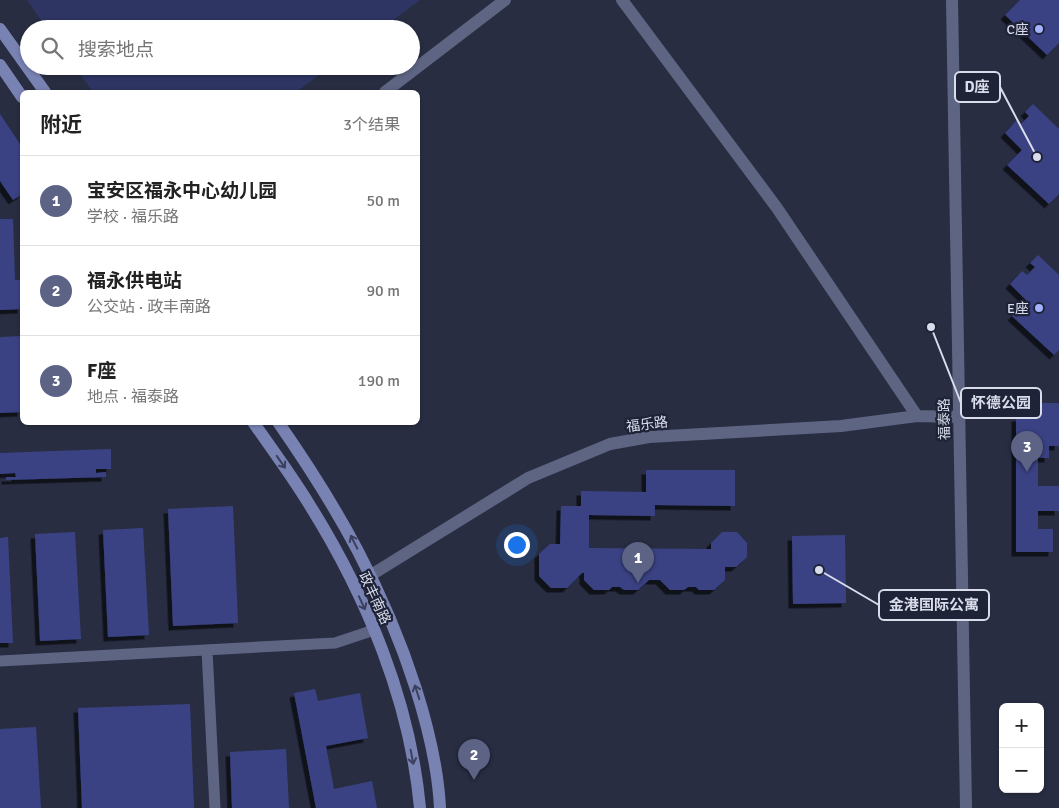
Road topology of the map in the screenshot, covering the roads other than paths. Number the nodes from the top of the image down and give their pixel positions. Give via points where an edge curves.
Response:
1 (505, 0) edge
2 (622, 0) edge
3 (952, 0) edge
4 (0, 29) edge
5 (20, 57) edge
6 (0, 65) edge
7 (420, 65) edge
8 (33, 75) edge
9 (406, 75) edge
10 (44, 90) edge
11 (387, 90) edge
12 (20, 94) edge
13 (917, 416) junction
14 (959, 417) junction
15 (255, 425) edge
16 (280, 425) edge
17 (371, 575) junction
18 (374, 630) junction
19 (207, 650) junction
20 (0, 661) edge
21 (215, 808) edge
22 (420, 808) edge
23 (440, 808) edge
24 (966, 808) edge

1 - 7 street
2 - 13 street via 777,208
3 - 14 street, 福泰路
4 - 5 main road
6 - 12 main road
8 - 10 main road
9 - 11 street
13 - 14 street, 福乐路
13 - 17 street, 福乐路 via 841,426 649,437 610,444 528,478
14 - 24 street, 福泰路
15 -> 18 main road, 政丰南路 via 309,503
17 -> 16 main road, 政丰南路 via 326,493
23 -> 17 main road, 政丰南路 via 436,765 425,718 402,648
18 - 19 lane via 335,643
18 -> 22 main road, 政丰南路 via 408,735
19 - 20 lane
19 - 21 lane

